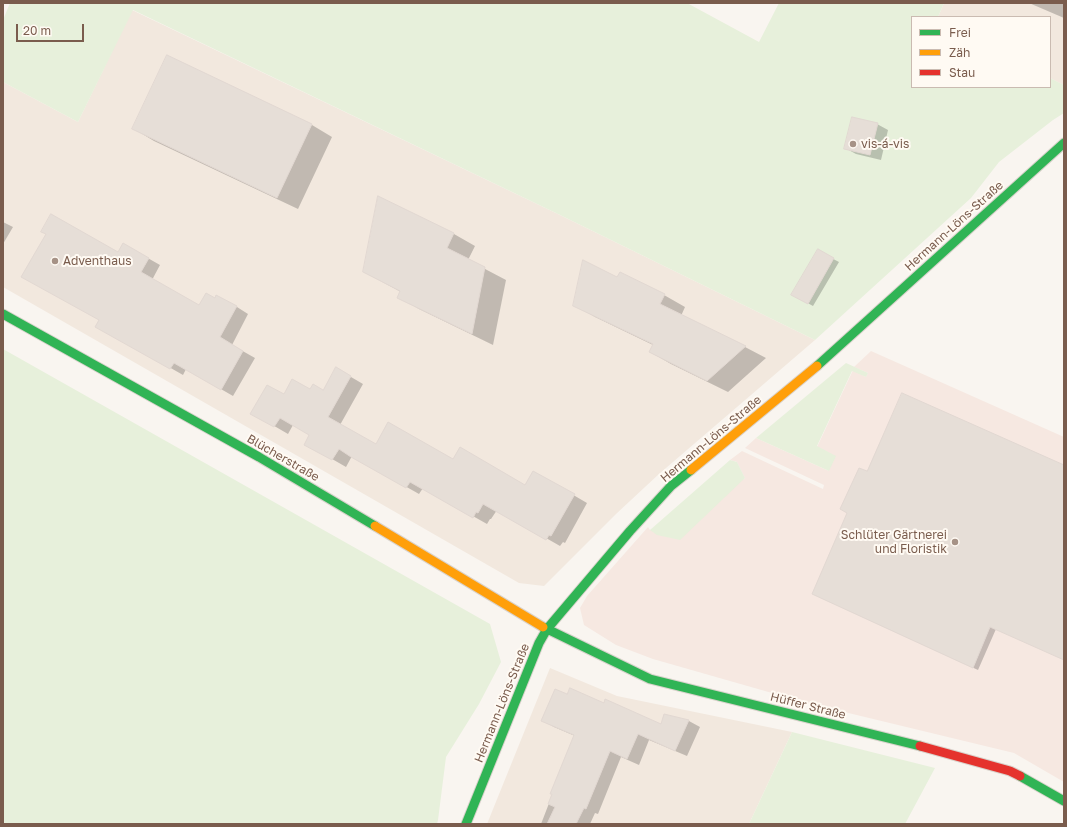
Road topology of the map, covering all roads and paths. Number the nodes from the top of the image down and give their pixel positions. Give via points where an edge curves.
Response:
1 (1064, 143) edge
2 (3, 314) edge
3 (547, 629) junction
4 (1064, 801) edge
5 (466, 824) edge

1 - 3 street, Hermann-Löns-Straße via 830,355 671,486
2 - 3 street, Blücherstraße via 259,457
3 - 4 street, Hüffer Straße via 650,679 1010,771
3 - 5 street, Hermann-Löns-Straße via 539,643

